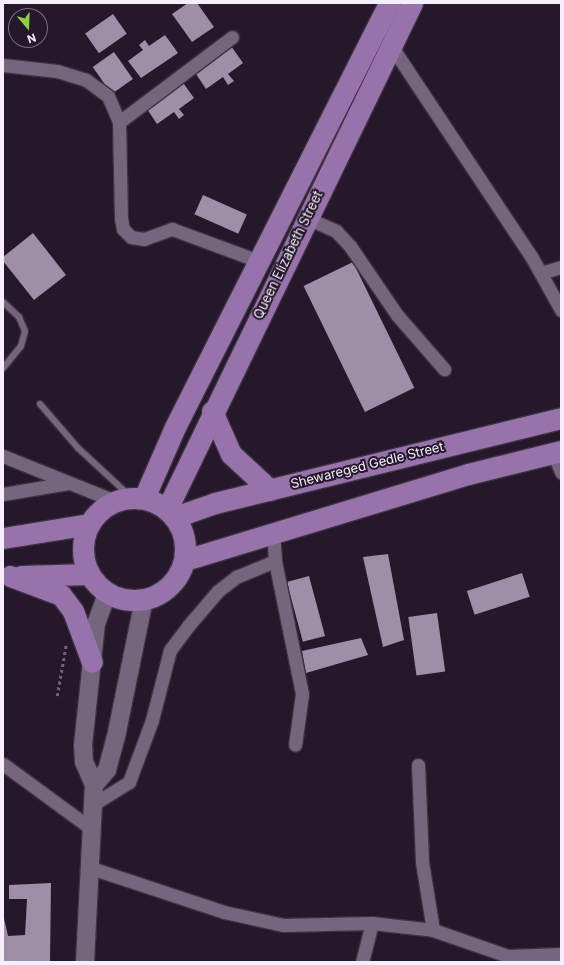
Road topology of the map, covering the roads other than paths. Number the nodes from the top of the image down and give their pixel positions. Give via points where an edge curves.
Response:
1 (389, 3) edge
2 (412, 3) edge
3 (232, 37) dead end
4 (390, 44) junction
5 (3, 65) edge
6 (119, 122) junction
7 (307, 218) junction
8 (261, 262) junction
9 (561, 267) edge
10 (541, 273) junction
11 (3, 302) edge
12 (561, 310) edge
13 (3, 368) edge
14 (444, 368) dead end
15 (40, 404) dead end
16 (212, 411) junction
17 (561, 418) edge
18 (557, 452) edge
19 (3, 456) edge
20 (561, 472) edge
21 (68, 482) junction
22 (270, 490) junction
23 (3, 494) edge
24 (130, 499) junction
25 (171, 513) junction
26 (89, 524) junction
27 (273, 531) junction
28 (3, 538) edge
29 (185, 560) junction
30 (275, 561) junction
31 (89, 574) junction
32 (6, 577) edge
33 (107, 593) junction
34 (144, 599) junction
35 (92, 662) junction
36 (295, 746) dead end
37 (3, 764) edge
38 (418, 765) dead end
39 (94, 785) junction
40 (92, 805) junction
41 (89, 827) junction
42 (88, 867) junction
43 (372, 923) junction
44 (433, 930) junction
45 (561, 954) edge
46 (85, 962) edge
47 (362, 962) edge

1 - 8 main road, Queen Elizabeth Street
2 - 4 main road, Queen Elizabeth Street
3 - 6 street
4 - 7 main road, Queen Elizabeth Street
4 - 10 street
5 - 6 street via 57,71 86,80 108,96
6 - 8 street via 121,218 123,229 131,237 144,239 172,229
7 - 14 street via 336,231 350,246 397,315
7 - 16 main road, Queen Elizabeth Street
8 - 24 main road, Queen Elizabeth Street via 175,427
9 - 10 street
10 - 12 street
11 - 13 lane via 19,317 24,331 21,346
15 - 24 lane via 78,448
16 - 22 main road via 231,454
16 - 25 main road, Queen Elizabeth Street
17 - 22 main road, Shewareged Gedle Street
18 - 20 street
18 - 27 main road
19 - 21 street
21 - 23 street
21 - 24 street
22 - 25 main road, Shewareged Gedle Street
24 - 25 main road
24 - 26 main road via 100,510
25 - 29 main road via 186,545
26 - 28 main road
26 - 31 main road via 83,546
27 - 29 main road
27 - 30 street
29 - 34 main road via 170,586
30 - 36 street via 302,694
30 - 40 street via 224,586 170,650 152,720 129,782
31 - 32 main road
31 - 33 main road
32 - 35 main road via 60,595 73,611
33 - 34 main road via 132,600
33 - 35 main road via 96,624
34 - 39 main road via 107,770
35 - 39 main road via 83,745 84,762
37 - 41 street
38 - 44 street via 422,862
39 - 40 main road
40 - 41 main road
41 - 42 main road
42 - 43 street via 224,912 283,924
42 - 46 main road
43 - 44 street
43 - 47 street
44 - 45 street via 508,956

